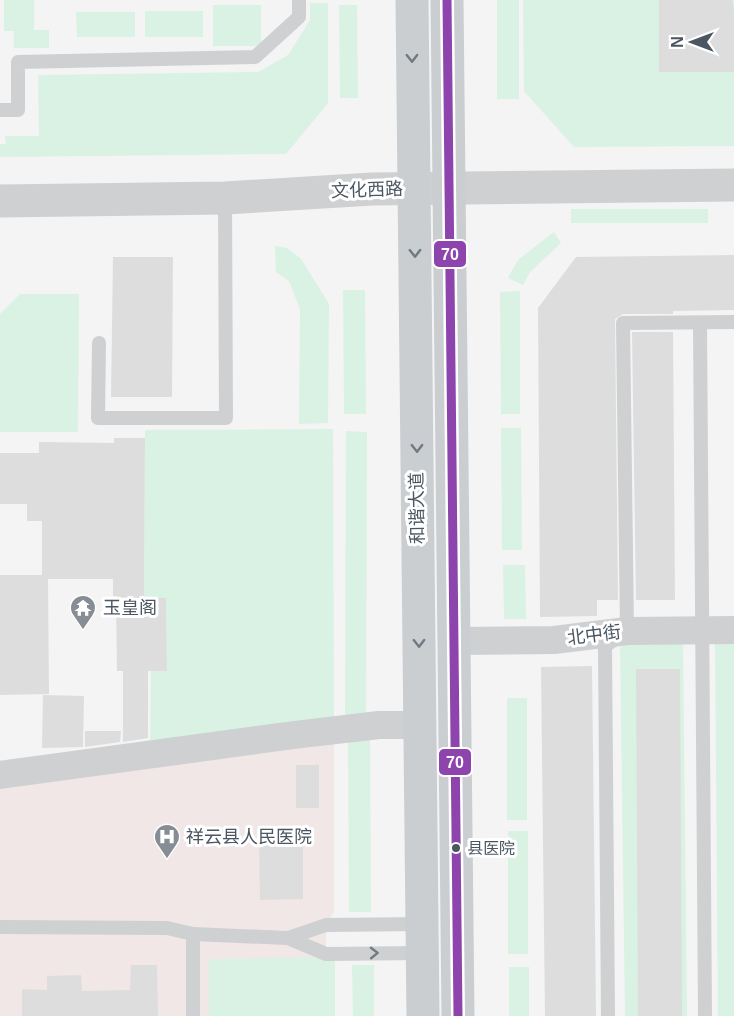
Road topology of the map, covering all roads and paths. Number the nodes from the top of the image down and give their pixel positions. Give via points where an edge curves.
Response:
1 (299, 0) edge
2 (412, 0) edge
3 (447, 0) edge
4 (0, 110) edge
5 (734, 184) edge
6 (414, 188) junction
7 (449, 188) junction
8 (225, 198) junction
9 (0, 201) edge
10 (734, 322) edge
11 (700, 323) junction
12 (99, 343) dead end
13 (703, 630) junction
14 (734, 630) edge
15 (627, 631) junction
16 (454, 641) junction
17 (420, 725) junction
18 (0, 775) edge
19 (0, 927) edge
20 (193, 934) junction
21 (288, 938) junction
22 (422, 938) junction
23 (193, 1016) edge
24 (423, 1016) edge
25 (458, 1016) edge
26 (608, 1016) edge
27 (705, 1016) edge

1 - 4 lane via 299,17 255,57 18,62 18,110
2 -> 6 main road, 和谐大道
3 - 7 main road, 和谐大道
5 - 7 street, 文化西路
6 - 7 street, 文化西路
6 - 8 street, 文化西路
6 -> 17 main road, 和谐大道
7 - 16 main road, 和谐大道
8 - 9 street, 文化西路
8 - 12 lane via 226,418 98,418
10 - 11 lane
11 - 13 lane
11 - 15 lane via 623,323
13 - 14 street, 北中街
13 - 15 street, 北中街
13 - 27 lane
15 - 16 street, 北中街 via 555,640
15 - 26 lane via 605,646
16 - 25 main road, 和谐大道
17 - 18 street via 379,725 294,735
17 - 22 main road, 和谐大道
19 - 20 lane via 167,928
20 - 21 lane
20 - 23 lane
21 - 22 lane via 326,925
21 -> 22 lane via 326,954
22 - 24 main road, 和谐大道

